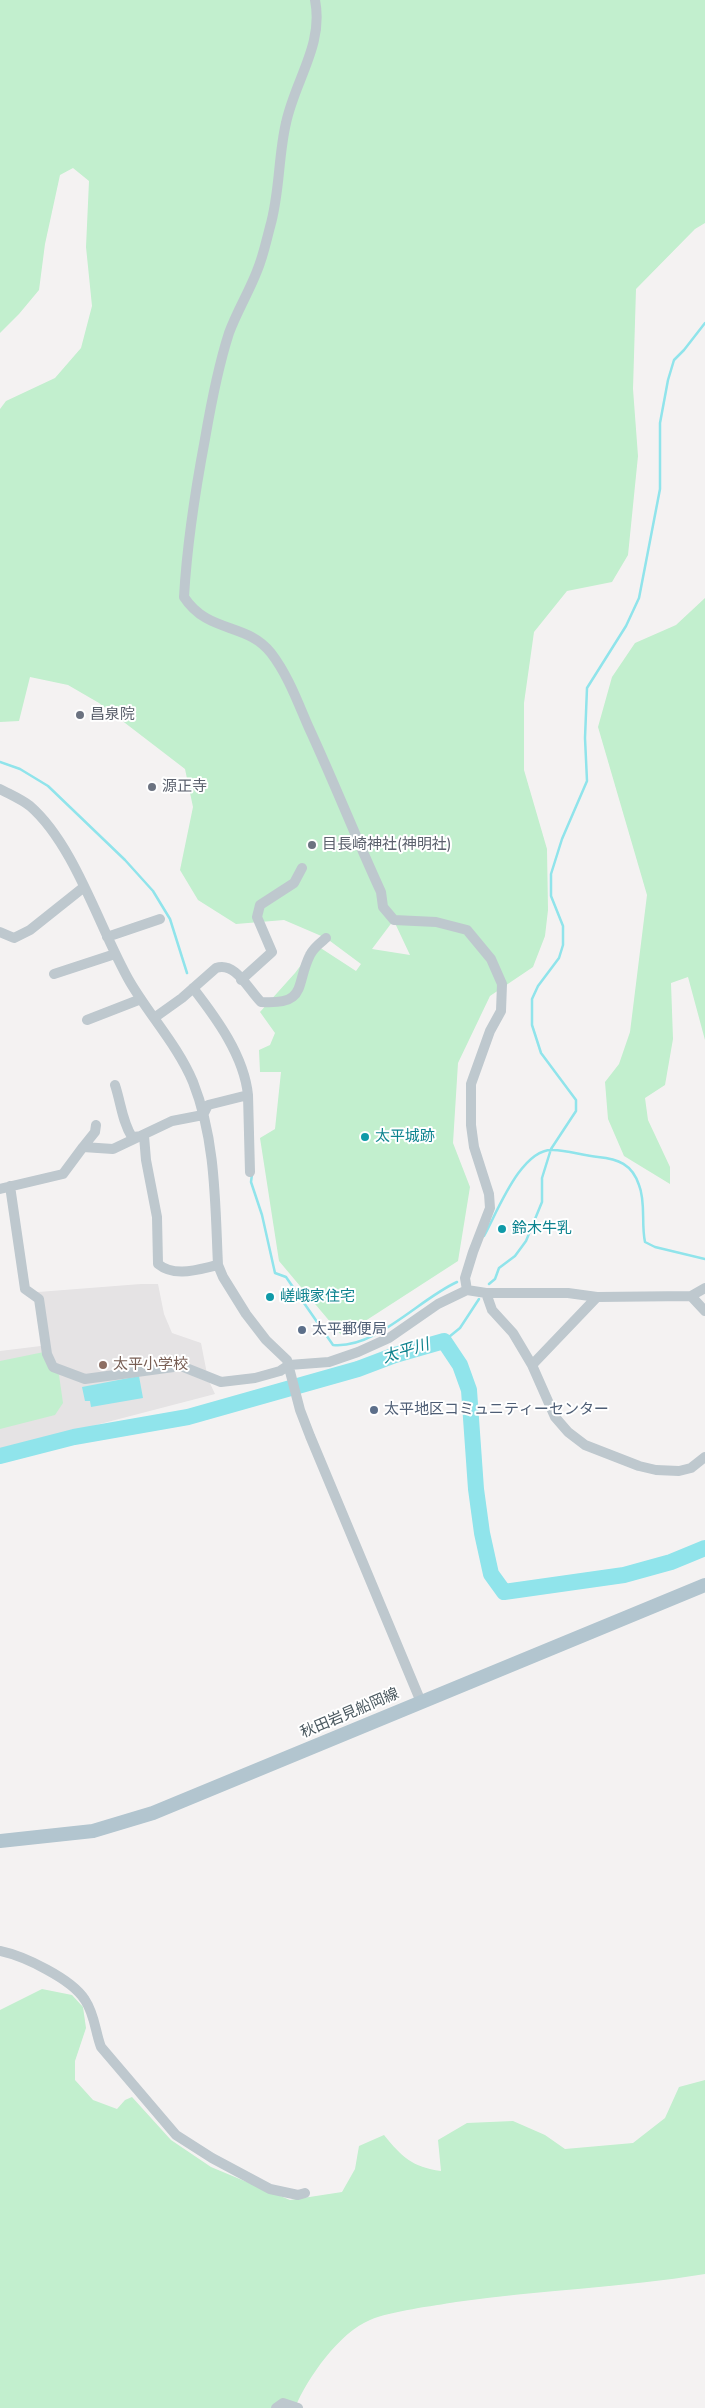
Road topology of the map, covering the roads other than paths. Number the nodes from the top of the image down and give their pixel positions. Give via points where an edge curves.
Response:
1 (315, 0) edge
2 (0, 789) edge
3 (302, 868) dead end
4 (84, 887) junction
5 (160, 919) dead end
6 (0, 932) edge
7 (107, 937) junction
8 (326, 938) dead end
9 (115, 954) junction
10 (54, 974) dead end
11 (241, 980) junction
12 (193, 988) junction
13 (141, 999) junction
14 (154, 1018) junction
15 (87, 1020) dead end
16 (115, 1085) dead end
17 (248, 1095) junction
18 (203, 1115) junction
19 (96, 1125) dead end
20 (144, 1136) junction
21 (83, 1147) junction
22 (250, 1172) dead end
23 (5, 1188) edge
24 (218, 1264) junction
25 (705, 1288) edge
26 (466, 1290) junction
27 (486, 1293) junction
28 (691, 1296) junction
29 (597, 1297) junction
30 (705, 1310) edge
31 (532, 1365) junction
32 (290, 1368) junction
33 (705, 1457) edge
34 (705, 1585) edge
35 (421, 1702) junction
36 (0, 1841) edge
37 (0, 1951) edge
38 (305, 2193) dead end
39 (276, 2408) edge
40 (298, 2408) edge

1 - 26 street via 316,36 286,123 271,225 258,270 230,332 213,392 195,489 184,597 197,614 218,626 244,632 260,641 272,654 288,681 322,757 388,914 394,920 436,922 467,930 491,959 502,984 502,1011 490,1031 471,1084 470,1125 490,1208 473,1252
2 - 4 street via 29,805 52,830
3 - 11 street via 294,883 260,905 257,917 272,952
4 - 6 street via 30,930 14,938
4 - 7 street
5 - 7 street
7 - 9 street
8 - 11 street via 310,955 297,994 291,998 261,1002
9 - 10 street
9 - 13 street
11 - 12 street via 233,969 221,966
12 - 14 street
12 - 17 street via 209,1009 244,1072
13 - 14 street
13 - 15 street
14 - 18 street via 183,1061
16 - 20 street via 128,1131 132,1137
17 - 18 street via 208,1104
17 - 22 street
18 - 20 street via 172,1121
18 - 24 street via 214,1172
19 - 21 street via 95,1132
20 - 21 street via 113,1150
20 - 24 street via 157,1217 158,1264 175,1272
21 - 23 street via 63,1174
23 - 32 street via 25,1290 39,1300 47,1354 54,1367 85,1379 182,1366 221,1382 255,1378
24 - 32 street via 246,1314
25 - 28 street
26 - 27 street
26 - 32 street via 438,1304 389,1338 358,1352 329,1362
27 - 29 street via 568,1293
27 - 31 street via 492,1310 513,1333
28 - 29 street
28 - 30 street
29 - 31 street
31 - 33 street via 556,1417 585,1445 656,1470 691,1468
32 - 35 street via 300,1406
34 - 35 main road, 秋田岩見船岡線
35 - 36 main road, 秋田岩見船岡線 via 153,1813 93,1831
37 - 38 street via 52,1972 85,1999 96,2023 96,2036 101,2047 176,2135 270,2188 298,2195
39 - 40 street via 283,2403

